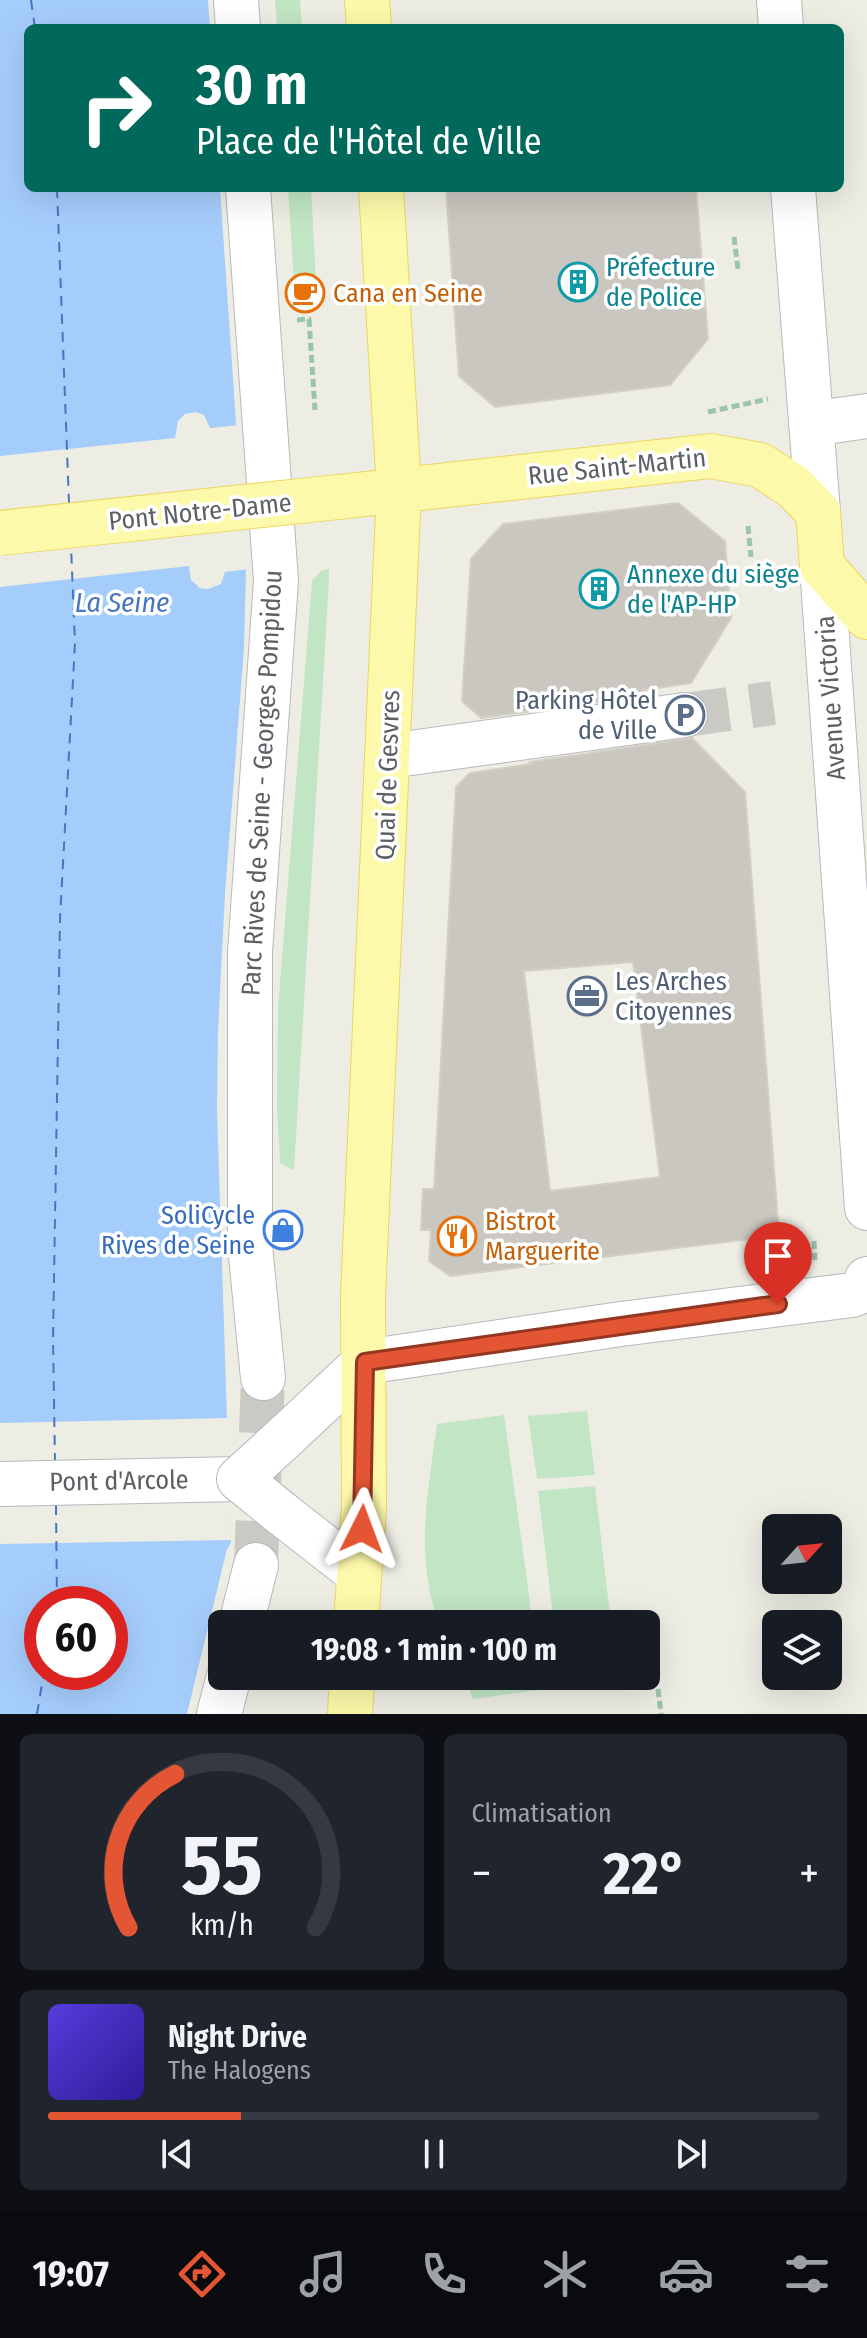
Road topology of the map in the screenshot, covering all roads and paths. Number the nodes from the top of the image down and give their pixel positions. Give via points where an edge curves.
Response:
1 (236, 0) edge
2 (367, 0) edge
3 (779, 0) edge
4 (238, 24) edge
5 (369, 24) edge
6 (781, 24) edge
7 (248, 192) edge
8 (381, 192) edge
9 (793, 192) edge
10 (734, 237) dead end
11 (738, 269) dead end
12 (309, 319) dead end
13 (315, 410) dead end
14 (867, 416) edge
15 (811, 424) junction
16 (399, 490) junction
17 (818, 512) junction
18 (748, 526) dead end
19 (0, 533) edge
20 (751, 557) dead end
21 (822, 566) junction
22 (867, 617) edge
23 (685, 715) tunnel mouth
24 (389, 756) junction
25 (867, 1208) edge
26 (814, 1241) dead end
27 (815, 1266) dead end
28 (867, 1279) edge
29 (365, 1362) junction
30 (263, 1378) tunnel mouth
31 (239, 1479) junction
32 (0, 1484) edge
33 (256, 1565) tunnel mouth
34 (359, 1574) junction
35 (245, 1610) edge
36 (357, 1610) edge
37 (351, 1690) edge
38 (658, 1690) edge
39 (350, 1714) edge
40 (661, 1714) edge

1 - 4 street
2 - 5 main road
3 - 6 street
7 - 30 street, Parc Rives de Seine - Georges Pompidou via 276,581 250,952 250,1246
8 - 16 main road, Quai de Gesvres
9 - 15 street, Avenue Victoria
10 - 11 path
12 - 13 path
14 - 15 street
15 - 17 street, Avenue Victoria
16 - 17 main road, Rue Saint-Martin via 711,456 760,465 794,487
16 - 19 main road, Pont Notre-Dame, bridge
16 - 24 main road, Quai de Gesvres
17 - 21 main road, Avenue Victoria
18 - 20 path
21 - 22 main road
21 - 25 street, Avenue Victoria
23 - 24 street
24 - 29 main road, Quai de Gesvres via 363,1295
26 - 27 path
28 - 29 street via 864,1290 852,1295
29 - 31 street, bridge
29 - 34 main road, Quai de Gesvres
31 - 32 street, Pont d'Arcole
31 - 34 street, bridge
33 - 35 street
34 - 36 main road, Quai de Gesvres
37 - 39 main road
38 - 40 path

